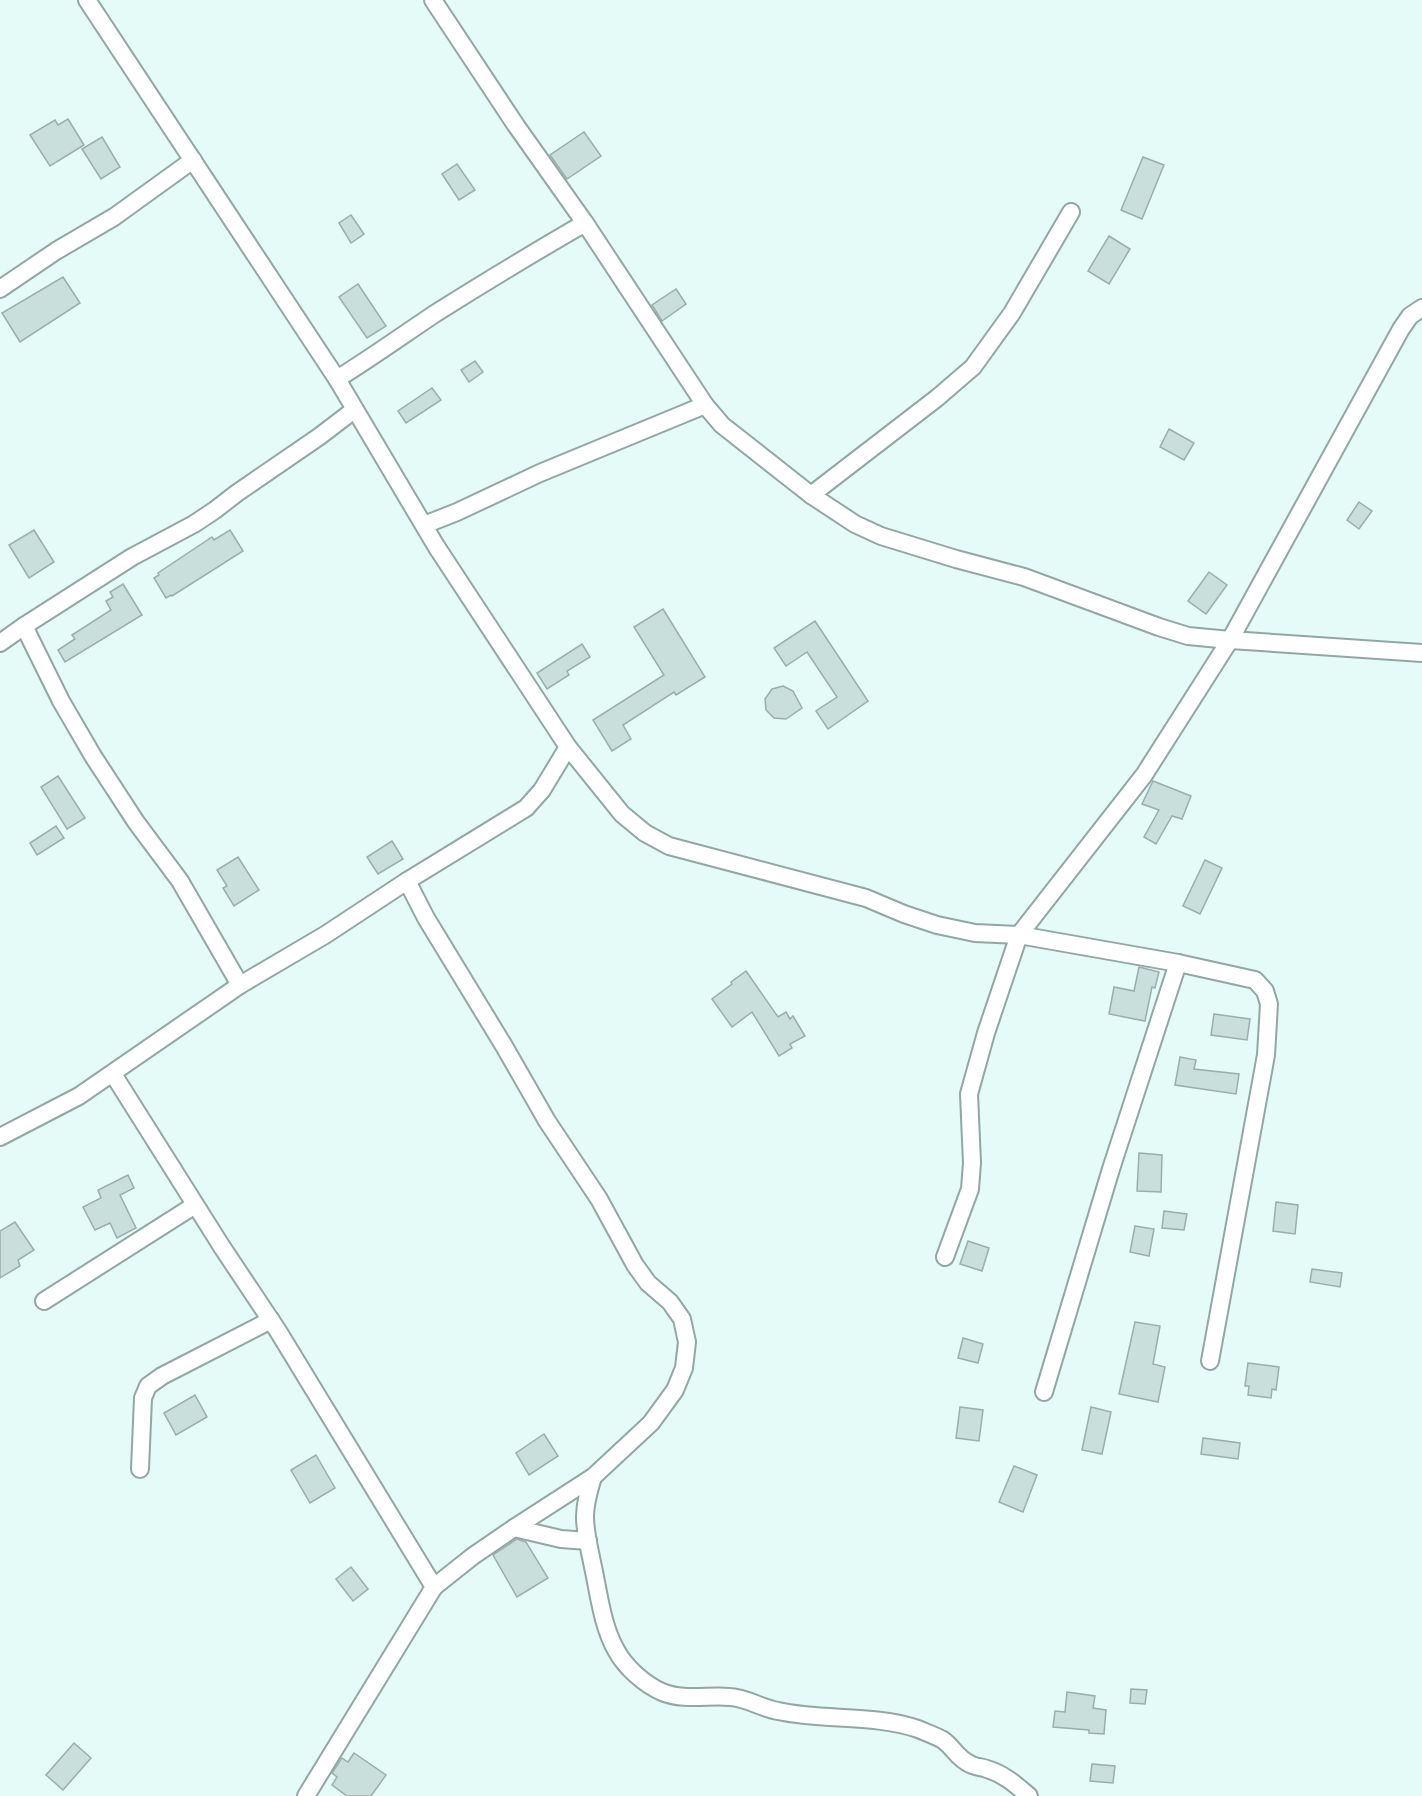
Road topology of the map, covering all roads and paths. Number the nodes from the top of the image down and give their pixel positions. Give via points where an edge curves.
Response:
1 (87, 0) edge
2 (433, 0) edge
3 (193, 160) junction
4 (1071, 212) dead end
5 (585, 223) junction
6 (0, 289) edge
7 (1422, 308) edge
8 (337, 379) junction
9 (705, 405) junction
10 (354, 410) junction
11 (811, 495) junction
12 (424, 525) junction
13 (24, 626) junction
14 (1230, 640) junction
15 (0, 643) edge
16 (1422, 653) edge
17 (568, 747) junction
18 (407, 881) junction
19 (1019, 935) junction
20 (1178, 963) junction
21 (240, 985) junction
22 (113, 1074) junction
23 (0, 1137) edge
24 (195, 1205) junction
25 (945, 1257) dead end
26 (44, 1301) dead end
27 (271, 1320) junction
28 (1209, 1361) dead end
29 (1044, 1392) dead end
30 (140, 1469) dead end
31 (593, 1477) junction
32 (514, 1528) junction
33 (588, 1541) junction
34 (434, 1587) junction
35 (1027, 1795) edge
36 (306, 1796) edge

1 - 3 street
2 - 5 street
3 - 6 street via 114,217
3 - 8 street
4 - 11 street via 1012,314 973,367
5 - 8 street
5 - 9 street
7 - 14 street via 1401,329
8 - 10 street
9 - 11 street via 722,426
9 - 12 street
10 - 12 street
10 - 13 street via 194,524 132,557
11 - 14 street via 880,536 1024,577 1188,636
12 - 17 street
13 - 15 street
13 - 21 street via 93,756 180,881
14 - 16 street
14 - 19 street via 1144,775
17 - 18 street via 526,808
17 - 19 street via 622,814 669,846 866,898 938,925 975,933
18 - 21 street
18 - 31 street via 635,1264 682,1318 687,1342 684,1368 675,1390 651,1423
19 - 20 street
19 - 25 street via 969,1094 970,1189
20 - 28 street via 1255,980 1265,991 1269,1004 1266,1055
20 - 29 street
21 - 22 street
22 - 23 street
22 - 24 street
24 - 26 street
24 - 27 street
27 - 30 street via 148,1386 142,1398
27 - 34 street
31 - 32 street
31 - 33 street via 585,1518
32 - 33 street
32 - 34 street
33 - 35 street via 611,1640 637,1675 664,1693 729,1696 778,1711 918,1729 943,1740 970,1765 999,1773
34 - 36 street

